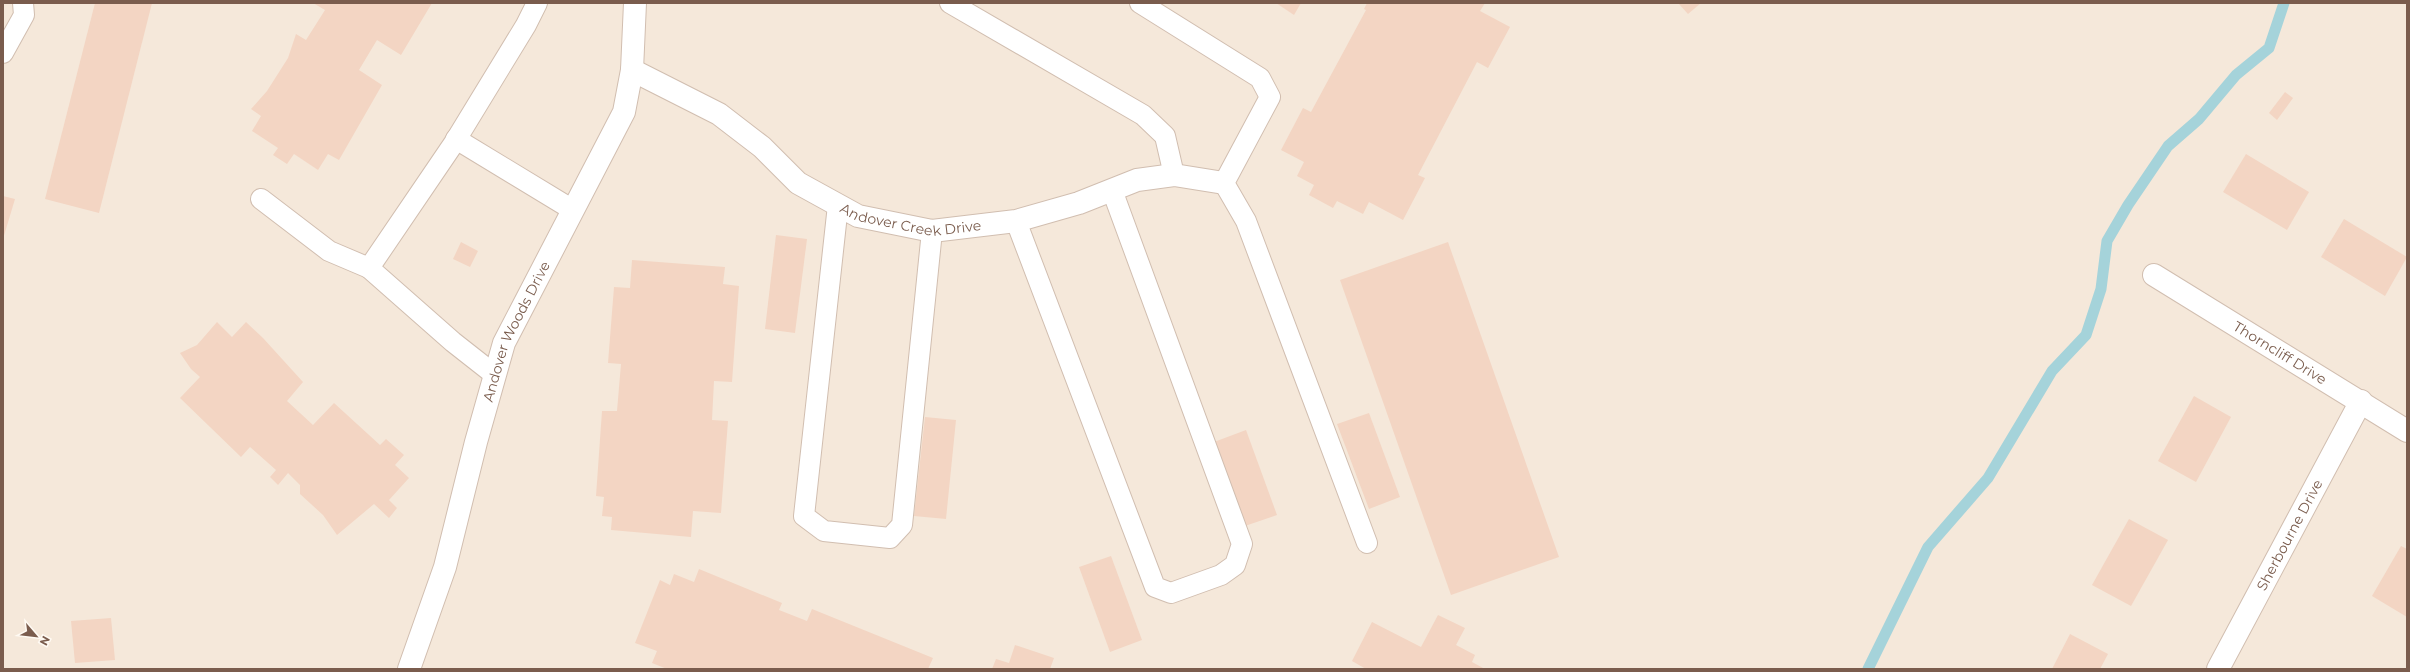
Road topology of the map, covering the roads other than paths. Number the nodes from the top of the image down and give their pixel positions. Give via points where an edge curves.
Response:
1 (23, 3) edge
2 (537, 3) edge
3 (635, 3) edge
4 (950, 3) edge
5 (1140, 3) edge
6 (3, 53) edge
7 (632, 70) junction
8 (456, 138) junction
9 (1174, 175) junction
10 (1224, 183) junction
11 (1112, 190) junction
12 (261, 199) dead end
13 (838, 205) junction
14 (573, 210) junction
15 (1016, 221) junction
16 (932, 231) junction
17 (369, 268) junction
18 (2154, 275) dead end
19 (495, 375) junction
20 (2361, 401) junction
21 (2407, 430) edge
22 (1367, 543) dead end
23 (409, 669) edge
24 (2218, 669) edge

1 - 6 lane via 24,15
2 - 8 lane
3 - 7 street, Andover Woods Drive
4 - 9 lane via 1142,115 1164,136
5 - 10 lane via 1260,78 1270,97
7 - 13 street, Andover Creek Drive via 719,114 762,147 798,183
7 - 14 street, Andover Woods Drive via 624,112
8 - 14 lane
8 - 17 lane
9 - 10 street, Andover Creek Drive
9 - 11 street, Andover Creek Drive via 1137,180
10 - 22 lane via 1246,221
11 - 15 street, Andover Creek Drive via 1079,204
11 - 15 lane via 1242,544 1235,565 1220,575 1171,593 1155,587
12 - 17 lane via 329,251
13 - 16 street, Andover Creek Drive via 858,216
13 - 16 lane via 804,516 824,532 890,538 902,525
14 - 19 street, Andover Woods Drive via 513,323
15 - 16 street, Andover Creek Drive
17 - 19 lane via 453,342
18 - 20 street, Thorncliff Drive
19 - 23 street, Andover Woods Drive via 446,567
20 - 21 street, Thorncliff Drive
20 - 24 street, Sherbourne Drive

